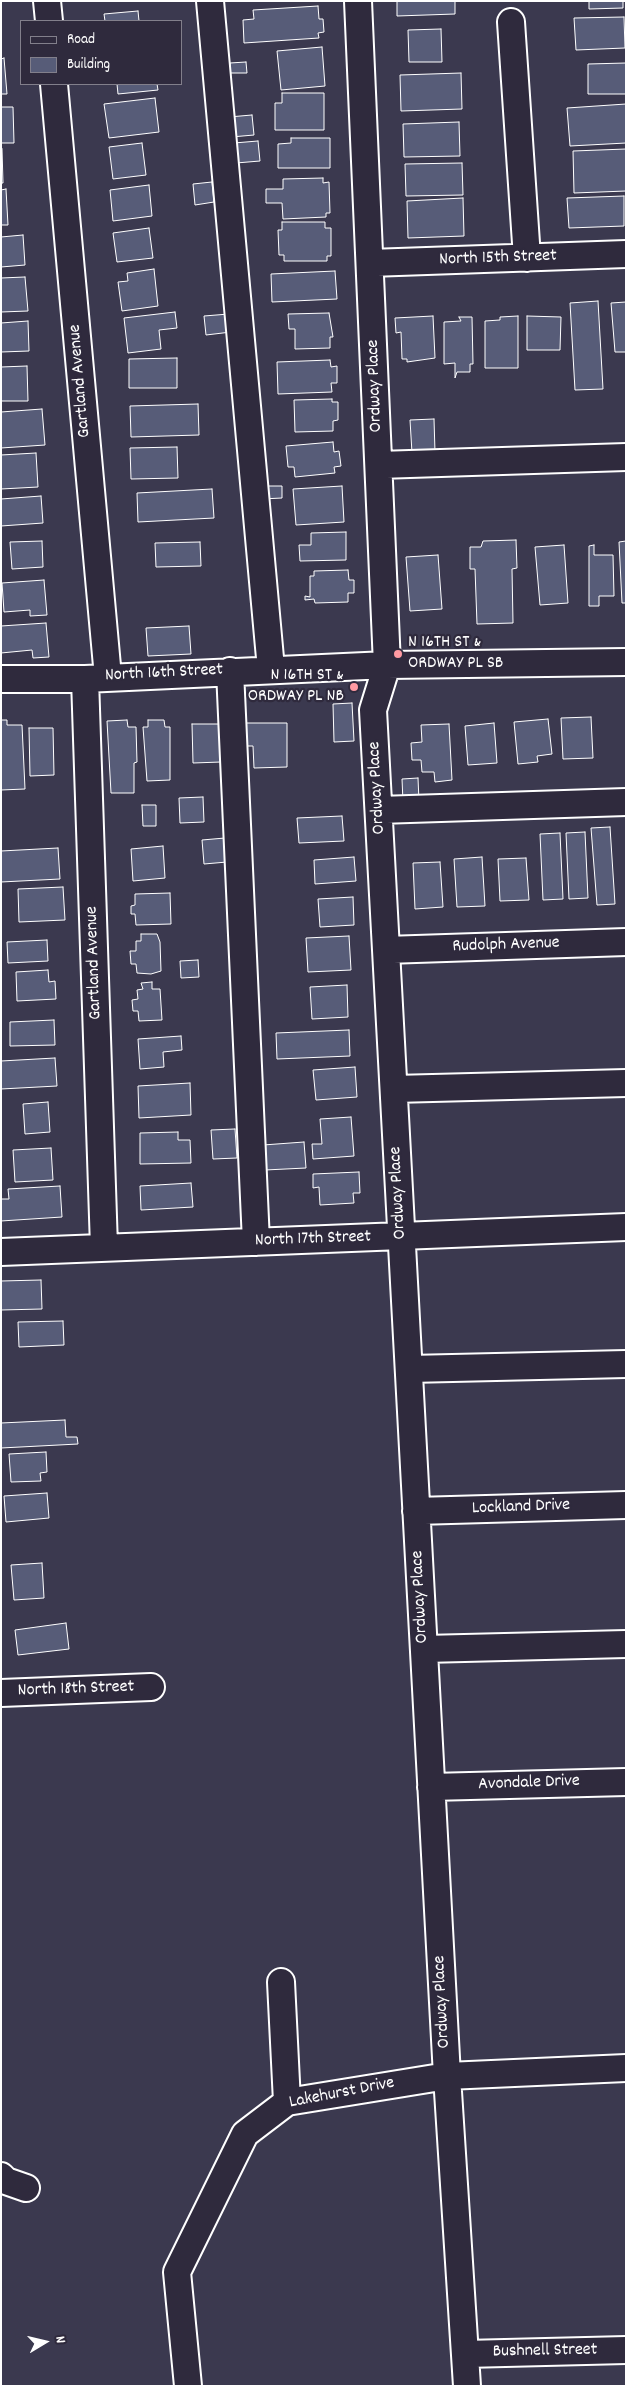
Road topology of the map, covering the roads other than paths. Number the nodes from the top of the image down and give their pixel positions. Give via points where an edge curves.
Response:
1 (47, 1) edge
2 (210, 1) edge
3 (358, 1) edge
4 (49, 20) edge
5 (511, 22) dead end
6 (54, 85) edge
7 (626, 254) edge
8 (527, 258) junction
9 (370, 263) junction
10 (626, 456) edge
11 (379, 465) junction
12 (626, 662) edge
13 (387, 665) junction
14 (271, 669) junction
15 (230, 671) junction
16 (97, 678) junction
17 (1, 679) edge
18 (626, 802) edge
19 (379, 810) junction
20 (626, 942) edge
21 (386, 950) junction
22 (626, 1083) edge
23 (394, 1089) junction
24 (626, 1227) edge
25 (402, 1236) junction
26 (256, 1242) junction
27 (104, 1247) junction
28 (1, 1252) edge
29 (626, 1364) edge
30 (409, 1369) junction
31 (626, 1505) edge
32 (416, 1511) junction
33 (626, 1644) edge
34 (424, 1649) junction
35 (151, 1687) dead end
36 (1, 1693) edge
37 (626, 1782) edge
38 (431, 1787) junction
39 (281, 1982) dead end
40 (626, 2068) edge
41 (447, 2076) junction
42 (287, 2102) junction
43 (1, 2176) edge
44 (26, 2188) dead end
45 (626, 2350) edge
46 (465, 2354) junction
47 (188, 2386) edge
48 (467, 2386) edge

1 - 4 street
2 - 14 street
3 - 9 street, Ordway Place
5 - 8 street
6 - 16 street, Gartland Avenue
7 - 8 street, North 15th Street
8 - 9 street, North 15th Street
9 - 11 street, Ordway Place
10 - 11 street
11 - 13 street, Ordway Place
12 - 13 street, North 16th Street
13 - 14 street, North 16th Street
13 - 19 street, Ordway Place via 373,710
14 - 15 street, North 16th Street
15 - 16 street, North 16th Street
15 - 26 street
16 - 17 street, North 16th Street
16 - 27 street, Gartland Avenue
18 - 19 street
19 - 21 street, Ordway Place
20 - 21 street, Rudolph Avenue
21 - 23 street, Ordway Place
22 - 23 street
23 - 25 street, Ordway Place
24 - 25 street, North 17th Street
25 - 26 street, North 17th Street
25 - 30 street, Ordway Place
26 - 27 street, North 17th Street
27 - 28 street, North 17th Street
29 - 30 street
30 - 32 street, Ordway Place
31 - 32 street, Lockland Drive
32 - 34 street, Ordway Place
33 - 34 street
34 - 38 street, Ordway Place
35 - 36 street, North 18th Street
37 - 38 street, Avondale Drive
38 - 41 street, Ordway Place
39 - 42 street
40 - 41 street, Lakehurst Drive
41 - 42 street, Lakehurst Drive
41 - 46 street, Ordway Place
42 - 47 street, Lakehurst Drive via 245,2134 177,2272
43 - 44 street
45 - 46 street, Bushnell Street
46 - 48 street, Ordway Place

